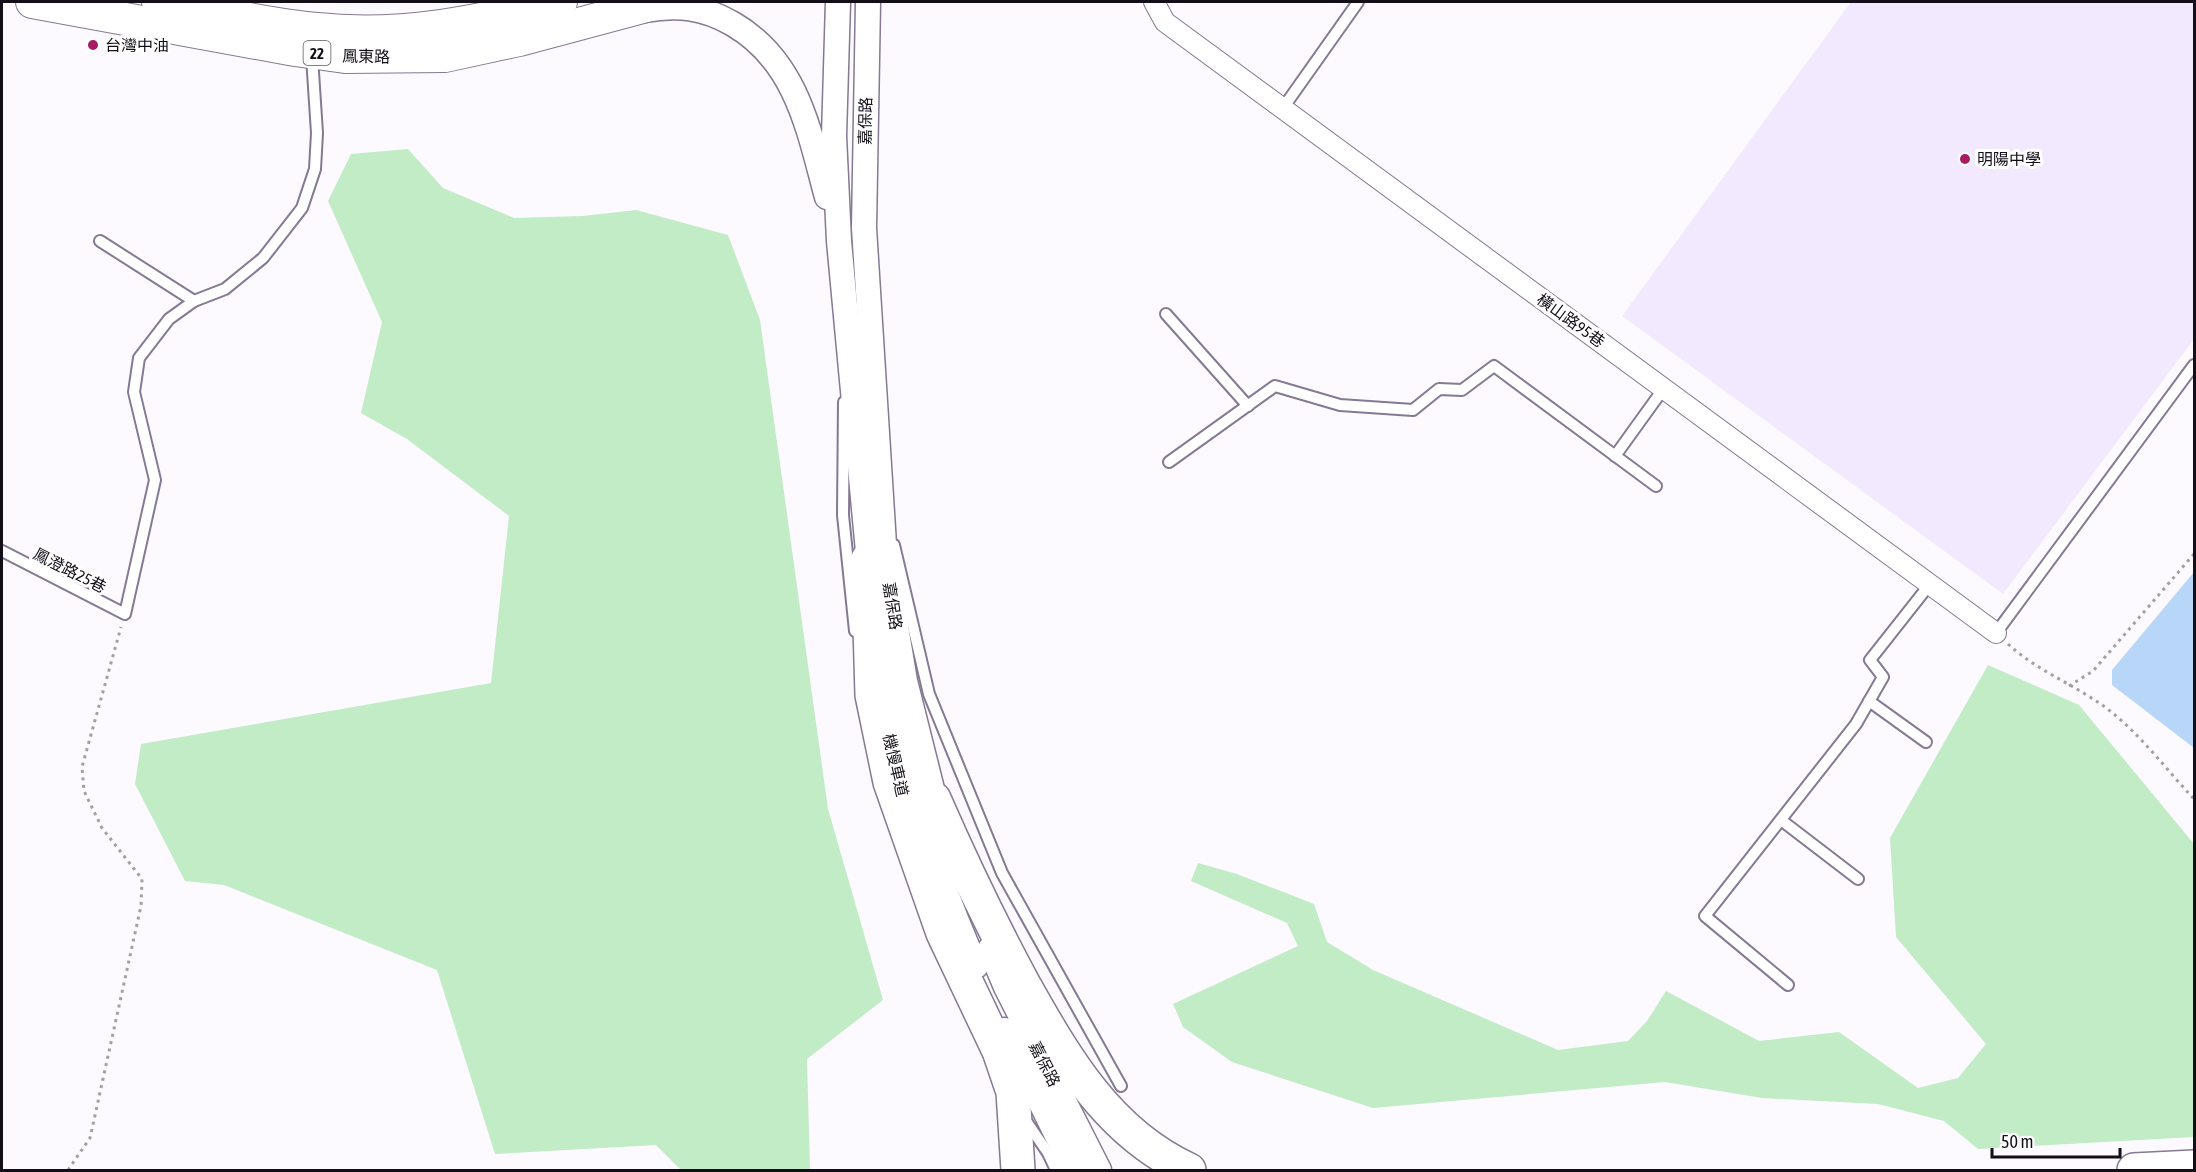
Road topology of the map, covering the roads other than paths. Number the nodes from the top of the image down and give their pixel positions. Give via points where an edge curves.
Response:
1 (32, 2) edge
2 (561, 2) edge
3 (661, 2) edge
4 (838, 2) edge
5 (868, 2) edge
6 (886, 2) edge
7 (1154, 2) edge
8 (1358, 2) edge
9 (65, 4) edge
10 (166, 11) edge
11 (602, 19) junction
12 (311, 52) junction
13 (866, 98) junction
14 (1283, 108) junction
15 (100, 241) dead end
16 (839, 241) junction
17 (194, 301) junction
18 (1166, 314) dead end
19 (848, 329) junction
20 (2194, 365) edge
21 (1664, 388) junction
22 (1248, 406) junction
23 (1615, 456) junction
24 (1169, 462) dead end
25 (880, 484) junction
26 (1656, 486) dead end
27 (2, 551) edge
28 (868, 559) junction
29 (1930, 584) junction
30 (1996, 633) joint
31 (856, 641) dead end
32 (858, 652) dead end
33 (1869, 701) junction
34 (1926, 742) dead end
35 (933, 800) junction
36 (1781, 820) junction
37 (1858, 879) dead end
38 (942, 960) dead end
39 (1788, 985) dead end
40 (989, 1061) dead end
41 (1121, 1086) dead end
42 (1016, 1107) junction
43 (2194, 1167) edge
44 (1018, 1170) edge
45 (1056, 1170) edge
46 (1074, 1170) edge
47 (1099, 1170) edge
48 (1189, 1170) edge
49 (2134, 1170) edge

1 - 9 main road, 鳳東路 / 22
2 - 10 main road, 鳳東路 / 22 via 470,24 404,31 317,29
3 - 11 main road, 鳳東路 / 22
4 - 16 street, 嘉保路 via 834,136
5 - 13 street, 嘉保路
6 - 13 street
7 - 14 street, 橫山路95巷 via 1165,22
8 - 14 lane
9 - 10 main road, 鳳東路 / 22
10 - 12 main road, 鳳東路 / 22
11 - 12 main road, 鳳東路 / 22 via 445,56 345,57
11 - 16 street via 671,5 723,18 758,41 772,55 794,91
12 - 17 lane via 317,133 315,169 302,208 263,258 225,289
13 - 25 street, 嘉保路 via 864,228
14 - 21 street, 橫山路95巷
15 - 17 lane
16 - 19 street, 嘉保路
17 - 27 lane, 鳳澄路25巷 via 169,319 139,358 134,392 155,480 125,614
18 - 22 lane
19 - 28 street, 嘉保路
19 - 31 lane via 842,425 843,515
20 - 30 lane
21 - 23 lane
21 - 29 street, 橫山路95巷
22 - 23 lane via 1275,386 1340,405 1413,410 1439,389 1462,390 1494,366
22 - 24 lane
23 - 26 lane
25 - 35 street, 嘉保路 via 885,560 905,681
25 - 41 lane via 929,694 1002,873
28 - 42 highway via 872,694 890,782 943,933 999,1051
28 - 46 street, 嘉保路 via 897,733 928,846 966,943
29 - 30 street, 橫山路95巷
29 - 33 lane via 1870,660 1883,677
32 - 38 lane, 機慢車道 via 879,769 908,870
33 - 34 lane
33 - 36 lane via 1856,724
35 - 47 street, 嘉保路 via 1006,987
35 - 48 highway via 981,908 1046,1025 1087,1089 1122,1126 1165,1159
36 - 37 lane
36 - 39 lane via 1705,916
40 - 42 lane
42 - 44 highway
42 - 45 lane
43 - 49 highway

